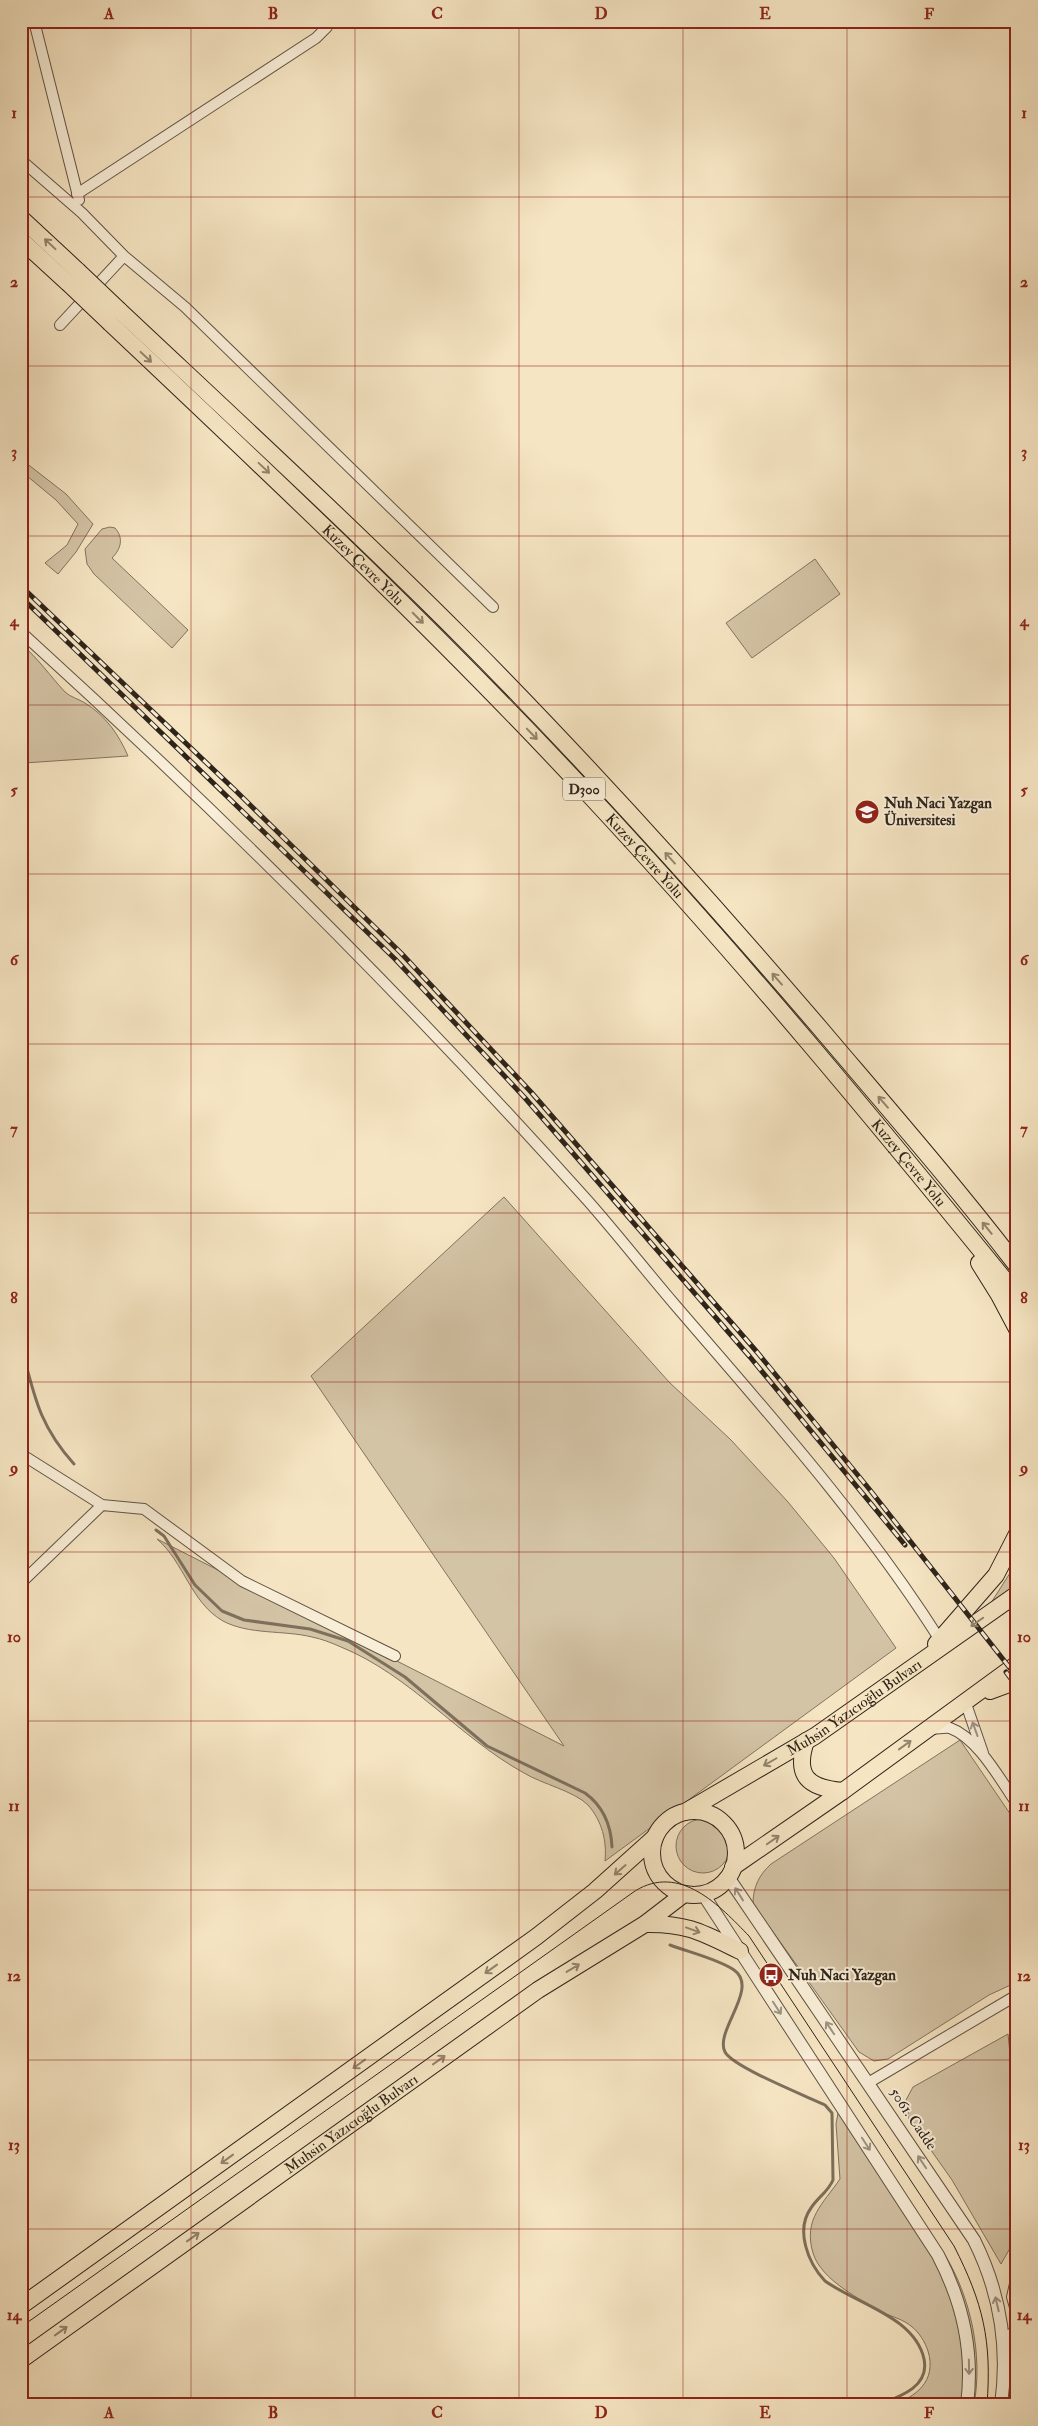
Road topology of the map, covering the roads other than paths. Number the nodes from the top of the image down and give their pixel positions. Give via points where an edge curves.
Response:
1 (34, 21) edge
2 (327, 27) dead end
3 (21, 160) edge
4 (77, 194) junction
5 (82, 214) junction
6 (21, 218) edge
7 (21, 240) edge
8 (124, 256) junction
9 (73, 277) junction
10 (115, 317) junction
11 (60, 325) dead end
12 (493, 607) dead end
13 (21, 632) edge
14 (870, 1114) junction
15 (1017, 1266) edge
16 (1017, 1295) edge
17 (1017, 1329) edge
18 (21, 1454) edge
19 (102, 1505) junction
20 (1017, 1534) edge
21 (21, 1583) edge
22 (1017, 1594) edge
23 (940, 1640) junction
24 (395, 1656) dead end
25 (921, 1662) junction
26 (1017, 1664) edge
27 (1017, 1681) edge
28 (965, 1701) junction
29 (927, 1729) junction
30 (806, 1741) junction
31 (984, 1756) junction
32 (843, 1791) junction
33 (1017, 1804) edge
34 (686, 1812) junction
35 (655, 1837) junction
36 (731, 1872) junction
37 (684, 1894) junction
38 (703, 1894) junction
39 (645, 1924) junction
40 (740, 1952) junction
41 (1017, 1995) edge
42 (868, 2083) junction
43 (1017, 2275) edge
44 (21, 2306) edge
45 (1017, 2314) edge
46 (1017, 2330) edge
47 (1003, 2339) junction
48 (21, 2360) edge
49 (967, 2405) edge
50 (1002, 2405) edge

1 - 4 street
2 - 4 street via 316,38
3 - 5 street
4 - 5 street
5 - 8 street
9 -> 6 highway, D300
7 - 9 highway, D300
8 - 11 street
8 - 12 street via 185,307
9 - 10 highway, D300, bridge
10 -> 14 highway, Kuzey Çevre Yolu / D300 via 470,670 658,870
15 -> 10 highway, Kuzey Çevre Yolu / D300 via 907,1130 760,959 568,747 463,638 334,512
13 - 23 street via 234,831 383,980 591,1204 776,1423 888,1562
14 - 16 highway, Kuzey Çevre Yolu / D300
14 - 17 highway via 975,1256
18 - 19 street
19 - 21 street
19 - 24 street via 144,1509 242,1581
20 - 23 highway via 996,1575
22 -> 25 highway, Muhsin Yazıcıoğlu Bulvarı
23 - 25 highway
25 - 30 highway, Muhsin Yazıcıoğlu Bulvarı
26 - 28 highway
27 - 28 highway
28 - 29 highway
31 -> 28 street
29 - 31 street via 949,1728 961,1734
32 -> 29 highway
30 - 32 highway via 801,1763 806,1778 819,1787
30 -> 34 highway, Muhsin Yazıcıoğlu Bulvarı
31 - 33 street
36 -> 32 highway
34 - 35 highway via 664,1823
34 - 36 highway via 709,1814 723,1823 734,1844
35 - 37 highway via 652,1852 659,1875 668,1885
35 -> 44 highway via 595,1891 536,1937
36 - 38 highway via 717,1887
42 -> 36 street, 5061. Cadde
37 - 38 highway
37 - 39 highway, Muhsin Yazıcıoğlu Bulvarı
38 - 40 street
39 -> 40 highway via 690,1928
48 -> 39 highway, Muhsin Yazıcıoğlu Bulvarı via 538,1990
40 -> 49 street via 944,2267 959,2300 966,2330 969,2363
41 - 42 street
47 -> 42 street, 5061. Cadde via 994,2288 974,2240
43 - 45 street via 1012,2297
46 - 47 street
47 - 50 street, 5061. Cadde

